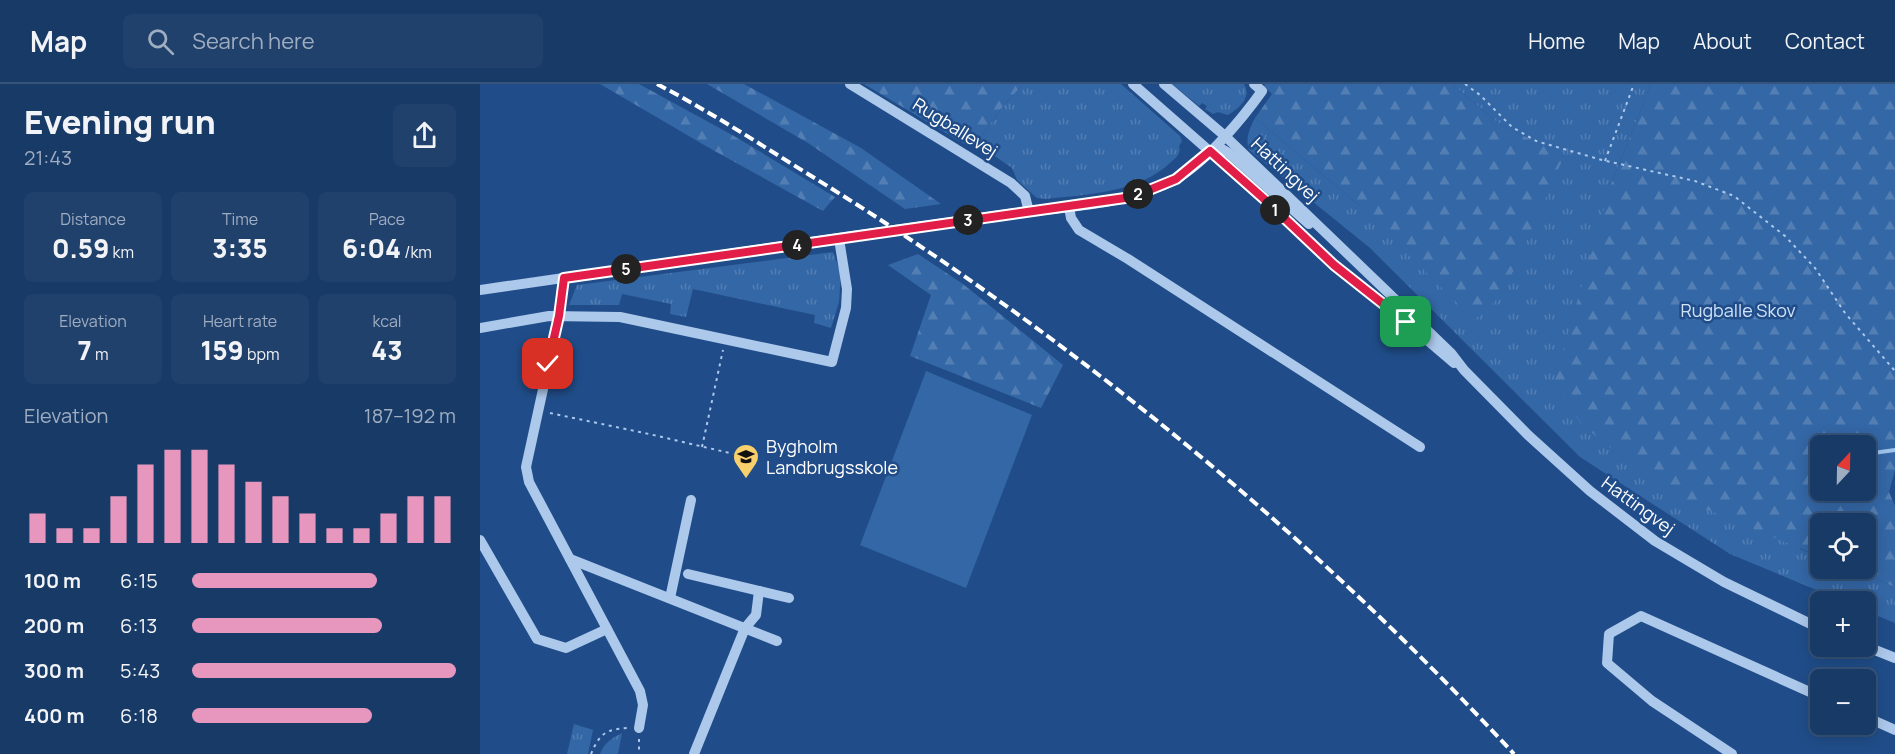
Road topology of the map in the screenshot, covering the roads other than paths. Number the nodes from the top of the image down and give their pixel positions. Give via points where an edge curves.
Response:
1 (850, 84) edge
2 (1132, 84) edge
3 (1164, 84) edge
4 (1254, 84) edge
5 (1225, 136) junction
6 (1210, 151) junction
7 (1069, 207) junction
8 (1029, 212) junction
9 (839, 239) junction
10 (1344, 248) junction
11 (564, 278) junction
12 (480, 290) edge
13 (559, 316) junction
14 (480, 328) edge
15 (1464, 370) junction
16 (1420, 447) dead end
17 (690, 500) dead end
18 (480, 540) edge
19 (570, 559) junction
20 (688, 574) dead end
21 (759, 591) junction
22 (670, 598) junction
23 (789, 598) dead end
24 (1810, 624) edge
25 (744, 628) junction
26 (607, 629) junction
27 (777, 641) dead end
28 (1876, 650) edge
29 (1895, 658) edge
30 (1810, 692) edge
31 (1876, 721) edge
32 (639, 728) road end
33 (1895, 730) edge
34 (694, 754) edge
35 (1732, 754) edge

1 - 8 street, Rugballevej via 1011,183 1025,196
2 - 6 street, Hattingvej
3 - 5 street
4 - 5 street via 1262,91
5 - 6 street, Hattingvej
5 - 10 street, Hattingvej
6 - 7 street, Hattingvej via 1176,179 1132,197
6 - 10 street via 1222,149 1229,153 1307,223
6 - 15 street, Hattingvej via 1334,265
7 - 8 street, Hattingvej
7 - 16 street via 1079,230
8 - 9 street, Hattingvej, bridge
9 - 11 street, Hattingvej
9 - 13 street via 846,308 832,362 620,317
10 - 15 street, Hattingvej
11 - 12 street, Hattingvej
11 - 13 street
13 - 14 street
13 - 19 street via 526,467 529,482
15 - 24 street, Hattingvej via 1590,491 1655,541 1724,582
17 - 22 street
18 - 26 street via 537,639 566,648
19 - 22 street
19 - 26 street
20 - 21 street
21 - 23 street
21 - 25 street via 756,615
22 - 25 street
25 - 27 street
25 - 34 street
26 - 32 street via 640,691 644,705
28 - 29 street
30 - 35 street via 1641,616 1609,634 1607,663 1652,701
31 - 33 street

